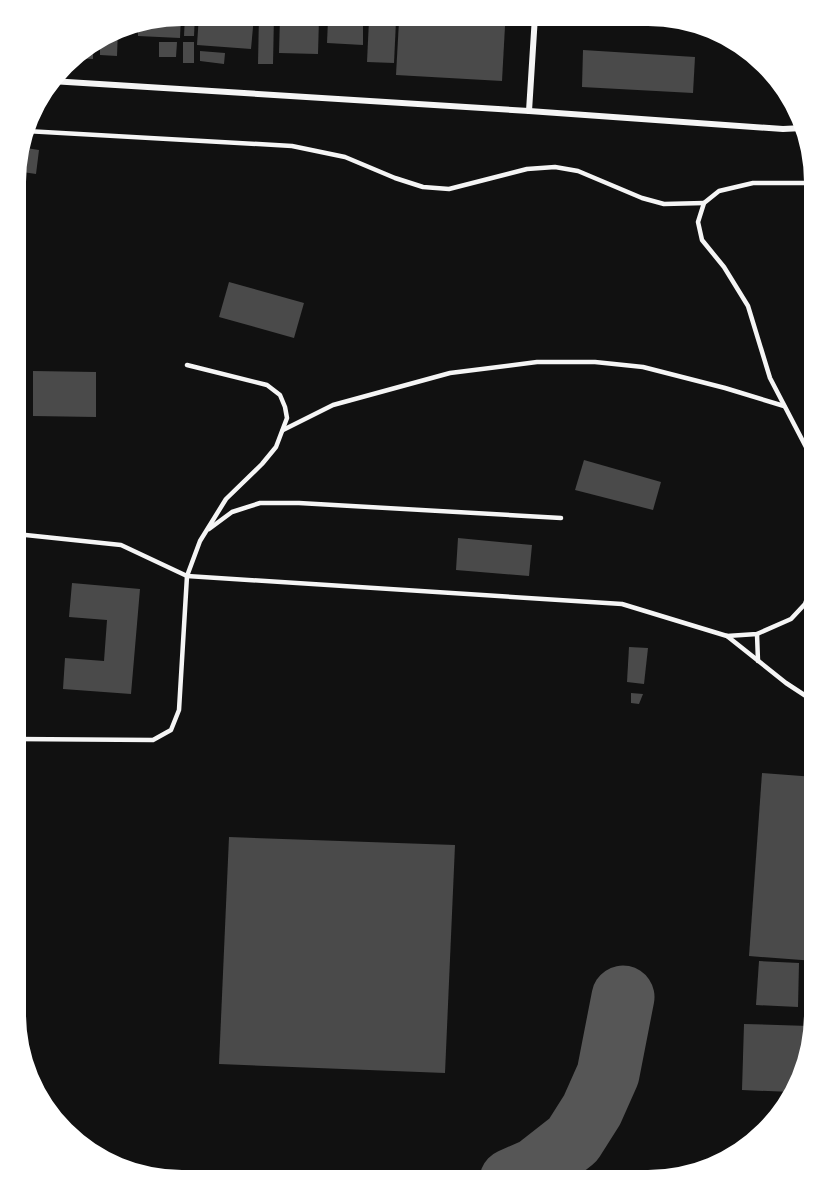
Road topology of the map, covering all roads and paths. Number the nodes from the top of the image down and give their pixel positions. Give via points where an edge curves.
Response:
1 (534, 26) edge
2 (62, 82) edge
3 (530, 111) junction
4 (795, 128) edge
5 (34, 131) edge
6 (804, 183) edge
7 (704, 203) junction
8 (187, 365) dead end
9 (784, 406) junction
10 (283, 430) junction
11 (804, 443) edge
12 (561, 518) dead end
13 (207, 530) junction
14 (26, 535) edge
15 (187, 576) junction
16 (804, 605) edge
17 (757, 634) junction
18 (727, 636) junction
19 (758, 661) junction
20 (804, 694) edge
21 (26, 739) edge

1 - 3 street
2 - 3 street
3 - 4 street
5 - 7 lane via 292,146 345,158 423,187 449,189 527,169 555,167 578,171 664,204
6 - 7 lane via 753,183 719,191
7 - 9 lane via 698,222 702,240 748,306 770,378
8 - 10 lane via 267,385 280,395 285,407
9 - 10 lane via 643,367 537,362 429,378 333,405
9 - 11 lane
10 - 13 lane via 276,447 226,499
12 - 13 lane via 260,503 232,512
13 - 15 lane
14 - 15 lane via 121,545
15 - 18 lane via 622,604
15 - 21 lane via 179,710 171,730 153,740
16 - 17 lane via 791,619
17 - 18 lane
17 - 19 lane
18 - 19 lane
19 - 20 lane

